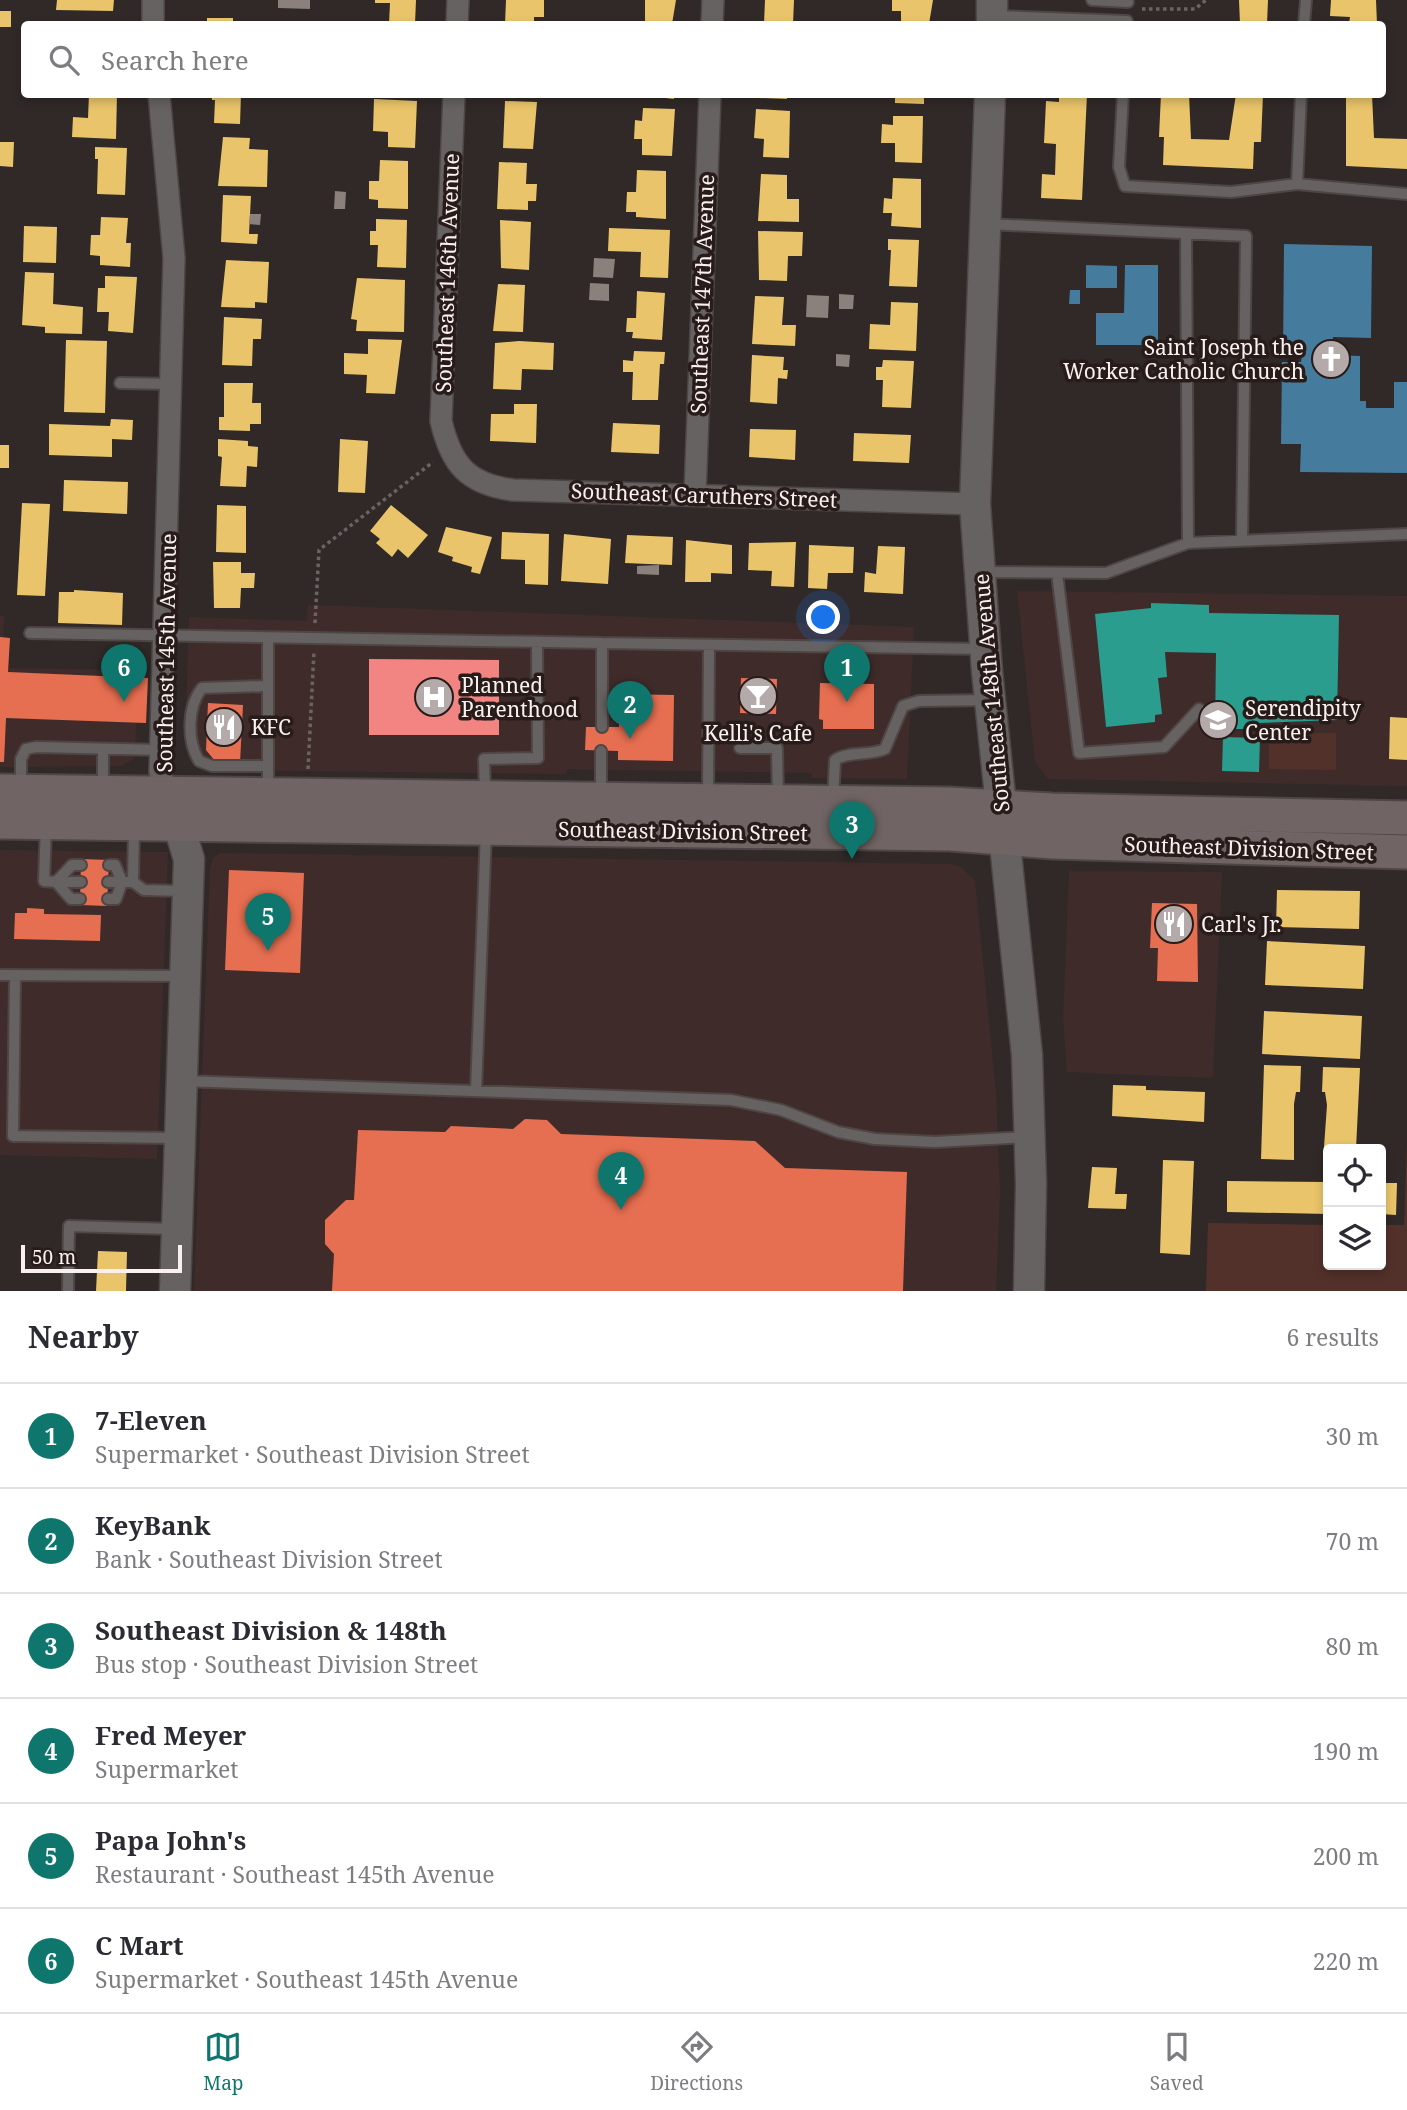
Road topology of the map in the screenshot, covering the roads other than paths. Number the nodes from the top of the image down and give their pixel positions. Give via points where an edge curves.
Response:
1 (153, 0) edge
2 (458, 0) edge
3 (713, 0) edge
4 (1091, 0) edge
5 (1306, 0) edge
6 (1128, 3) edge
7 (992, 14) edge
8 (153, 21) edge
9 (457, 21) edge
10 (712, 21) edge
11 (1097, 21) edge
12 (1127, 21) edge
13 (1304, 21) edge
14 (159, 98) edge
15 (454, 98) edge
16 (710, 98) edge
17 (989, 98) edge
18 (1123, 98) edge
19 (1301, 98) edge
20 (1297, 184) junction
21 (1407, 194) edge
22 (984, 224) junction
23 (1186, 234) junction
24 (120, 383) dead end
25 (172, 384) junction
26 (448, 450) joint
27 (695, 494) junction
28 (975, 504) junction
29 (1407, 534) edge
30 (1242, 541) junction
31 (1188, 544) junction
32 (979, 572) junction
33 (1057, 573) junction
34 (30, 633) dead end
35 (163, 637) junction
36 (268, 638) junction
37 (537, 642) junction
38 (602, 643) junction
39 (709, 645) junction
40 (986, 649) junction
41 (268, 687) junction
42 (991, 699) junction
43 (1199, 709) dead end
44 (601, 727) dead end
45 (740, 748) dead end
46 (103, 749) junction
47 (161, 750) junction
48 (601, 751) dead end
49 (268, 780) junction
50 (10, 792) edge
51 (103, 793) junction
52 (167, 793) junction
53 (601, 799) junction
54 (708, 801) junction
55 (778, 802) junction
56 (833, 803) junction
57 (486, 813) junction
58 (1407, 818) edge
59 (0, 822) edge
60 (46, 823) junction
61 (134, 823) junction
62 (1003, 823) junction
63 (179, 824) junction
64 (1407, 852) edge
65 (81, 865) dead end
66 (109, 865) dead end
67 (56, 881) junction
68 (80, 882) dead end
69 (108, 882) dead end
70 (127, 882) junction
71 (188, 891) junction
72 (80, 899) dead end
73 (108, 899) dead end
74 (0, 975) edge
75 (15, 975) junction
76 (185, 976) junction
77 (182, 1081) junction
78 (476, 1091) junction
79 (1030, 1137) junction
80 (180, 1138) junction
81 (177, 1229) junction
82 (68, 1291) edge
83 (175, 1291) edge
84 (1029, 1291) edge

1 - 8 street
2 - 9 street
3 - 10 street
4 - 6 lane
5 - 13 lane
6 - 12 lane
7 - 11 lane
14 - 25 street, Southeast 145th Avenue via 174,258
15 - 26 street, Southeast 146th Avenue via 441,421
16 - 27 street, Southeast 147th Avenue
17 - 22 main road, Southeast 148th Avenue
18 - 20 lane via 1119,167 1125,186 1231,192
19 - 20 lane
20 - 21 lane
22 - 23 lane
22 - 28 main road, Southeast 148th Avenue
23 - 30 lane via 1246,236
23 - 31 lane
24 - 25 lane
25 - 35 street, Southeast 145th Avenue
26 - 27 street, Southeast Caruthers Street via 460,466 489,487
27 - 28 street, Southeast Caruthers Street
28 - 32 main road, Southeast 148th Avenue
29 - 30 lane
30 - 31 lane
31 - 33 lane via 1106,573
32 - 33 lane
32 - 40 main road, Southeast 148th Avenue
33 - 43 lane via 1079,753 1164,747
34 - 35 lane
35 - 36 lane
35 - 47 street, Southeast 145th Avenue
36 - 37 lane
36 - 41 lane
37 - 38 lane
37 - 57 lane via 538,758 484,759
38 - 39 lane
38 - 44 lane
39 - 40 lane
39 - 54 lane
40 - 42 main road, Southeast 148th Avenue
41 - 49 lane
41 - 49 lane via 202,688 192,701 192,749 199,761
42 - 56 lane via 919,701 902,706 886,749 835,760
42 - 62 main road, Southeast 148th Avenue
45 - 55 lane via 777,748
46 - 47 lane
46 - 50 lane via 26,749
46 - 51 lane
47 - 52 street, Southeast 145th Avenue via 160,772
48 - 53 lane
49 - 52 main road, Southeast Division Street
49 - 57 main road, Southeast Division Street via 307,795
50 - 51 main road, Southeast Division Street
51 - 52 main road, Southeast Division Street
52 - 63 main road, Southeast 145th Avenue
53 - 54 main road, Southeast Division Street
53 - 57 main road, Southeast Division Street
54 - 55 main road, Southeast Division Street
55 - 56 main road, Southeast Division Street
56 - 62 main road, Southeast Division Street
57 - 62 main road, Southeast Division Street via 951,834
57 - 63 main road, Southeast Division Street
57 - 78 lane
58 - 62 main road, Southeast Division Street
59 - 60 main road, Southeast Division Street
60 - 61 main road, Southeast Division Street
60 - 67 lane via 44,881
61 - 63 main road, Southeast Division Street
61 - 70 lane
62 - 64 main road, Southeast Division Street
62 - 79 main road, Southeast 148th Avenue via 1027,1055
63 - 71 main road, Southeast 145th Avenue via 189,859
65 - 67 lane via 72,865
66 - 70 lane via 116,865
67 - 68 lane
67 - 72 lane via 71,898
69 - 70 lane
70 - 71 lane via 144,890
70 - 73 lane via 116,899
71 - 76 main road, Southeast 145th Avenue
74 - 75 lane
75 - 76 lane
75 - 80 lane via 13,1136
76 - 77 main road, Southeast 145th Avenue
77 - 78 lane
77 - 80 main road, Southeast 145th Avenue
78 - 79 lane via 731,1100 875,1139 935,1142
79 - 84 main road, Southeast 148th Avenue
80 - 81 main road, Southeast 145th Avenue
81 - 82 lane via 69,1227
81 - 83 main road, Southeast 145th Avenue

